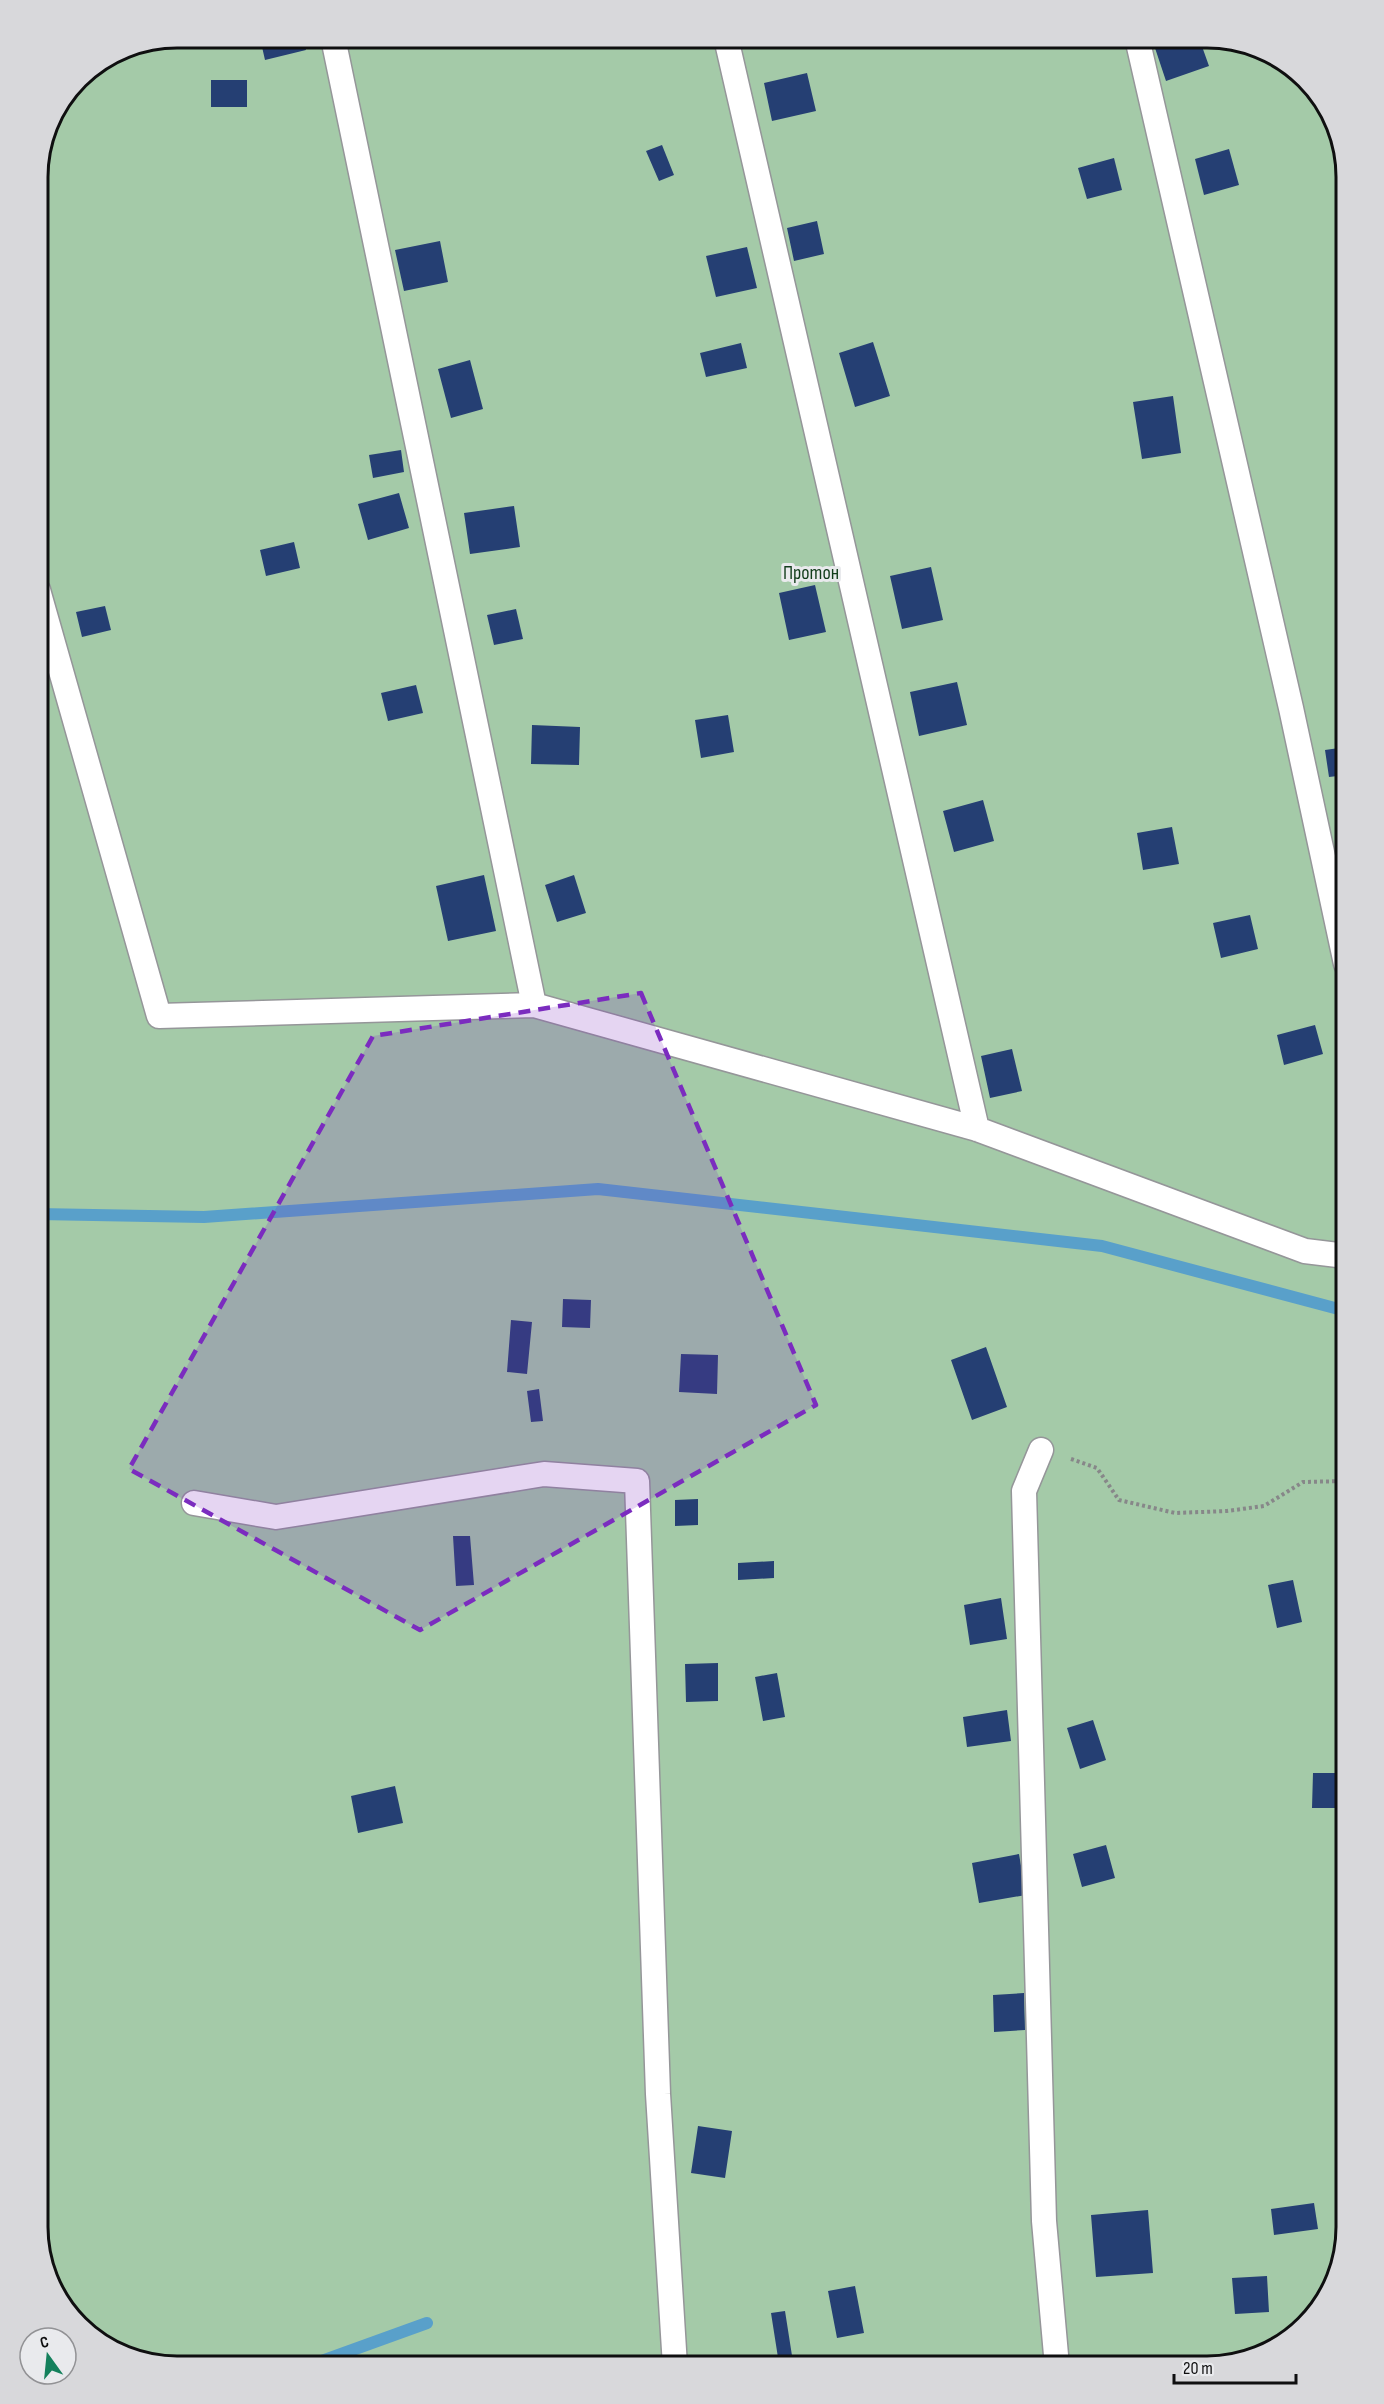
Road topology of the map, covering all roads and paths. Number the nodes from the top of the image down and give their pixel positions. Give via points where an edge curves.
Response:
1 (335, 48) edge
2 (728, 48) edge
3 (1139, 48) edge
4 (48, 625) edge
5 (1336, 914) edge
6 (534, 1005) junction
7 (977, 1129) junction
8 (1336, 1255) edge
9 (1041, 1450) joint
10 (1336, 1481) edge
11 (194, 1503) dead end
12 (674, 2356) edge
13 (1056, 2356) edge

1 - 6 lane
2 - 7 lane
3 - 5 lane
4 - 6 lane via 159,1016
6 - 7 lane
7 - 8 lane via 1305,1251
9 - 10 path via 1097,1468 1119,1500 1175,1513 1264,1506 1303,1482
9 - 13 lane via 1024,1491 1044,2222
11 - 12 lane via 276,1517 544,1474 636,1481 658,2094

